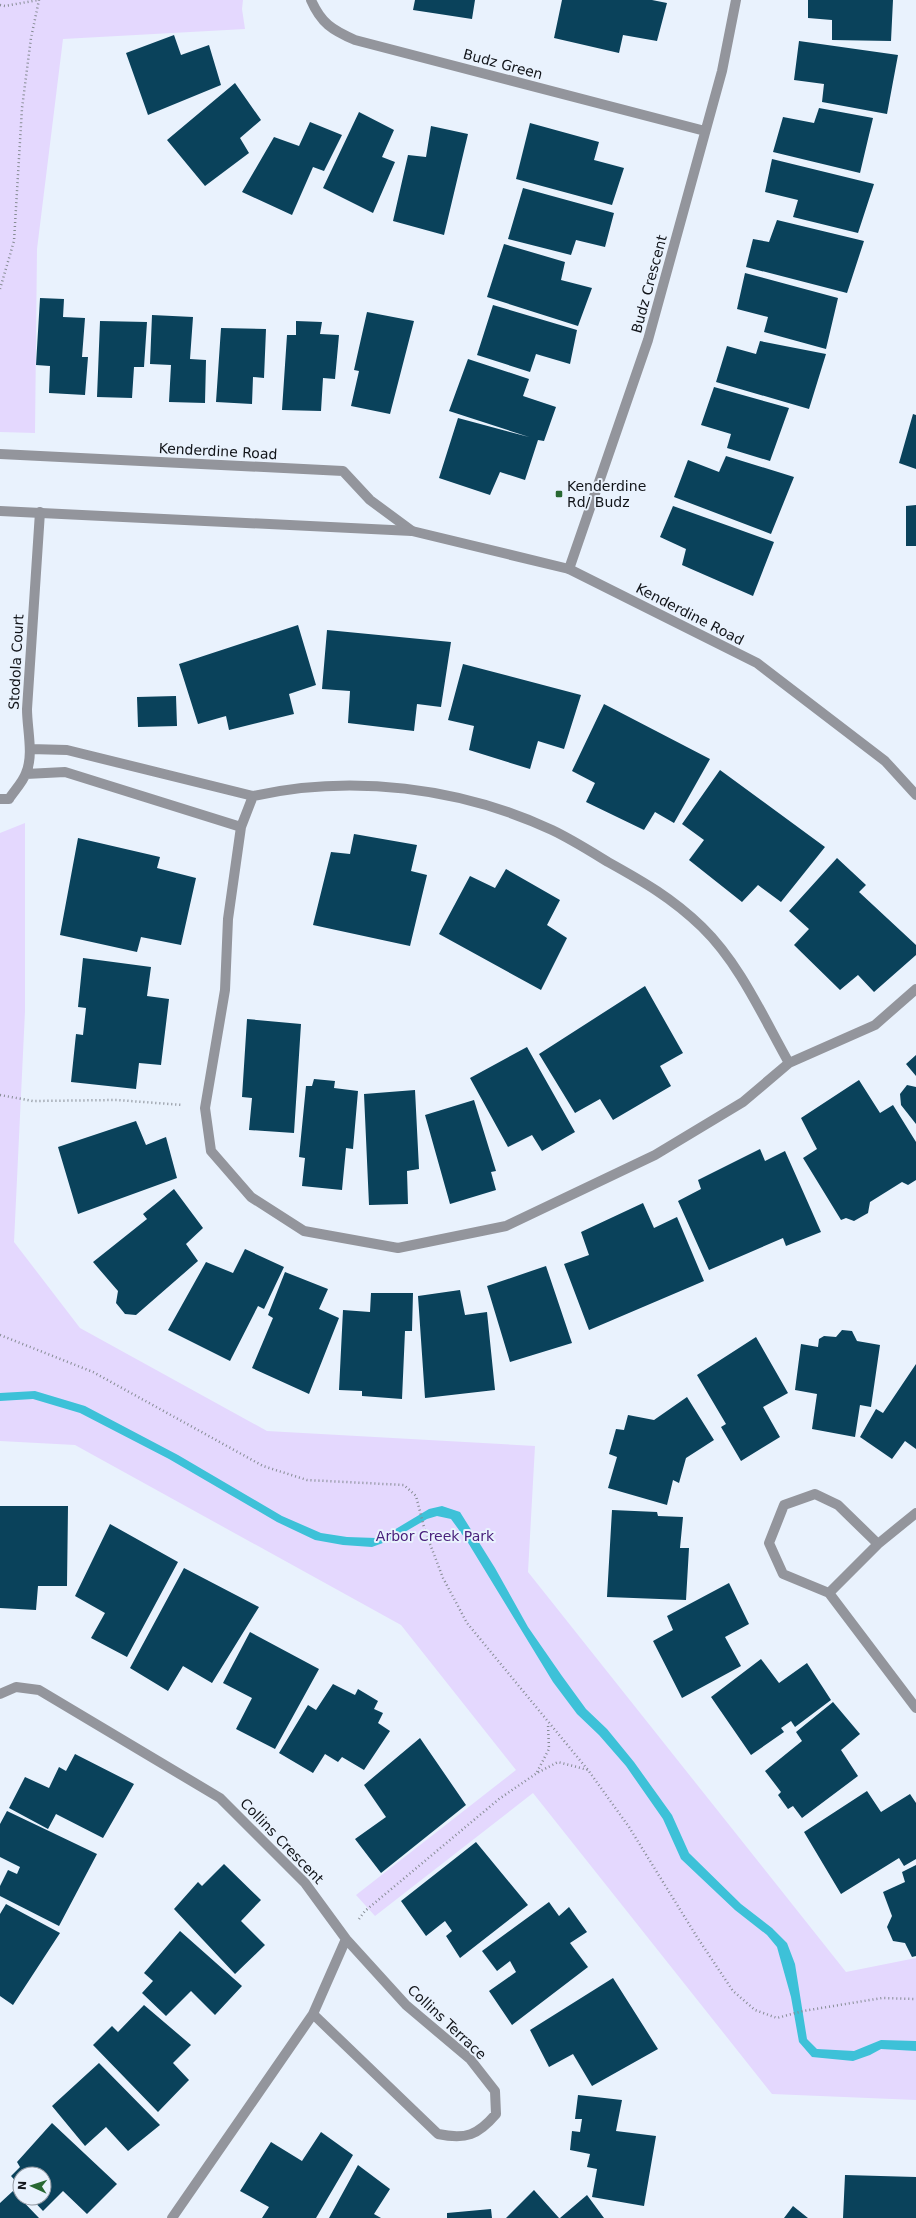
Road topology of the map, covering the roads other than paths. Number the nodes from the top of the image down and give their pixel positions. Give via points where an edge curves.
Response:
1 (311, 0) edge
2 (736, 0) edge
3 (705, 131) junction
4 (0, 454) edge
5 (0, 511) edge
6 (40, 512) junction
7 (412, 531) junction
8 (569, 569) junction
9 (30, 749) junction
10 (26, 774) junction
11 (916, 795) edge
12 (253, 796) junction
13 (0, 799) edge
14 (241, 827) junction
15 (916, 989) edge
16 (789, 1064) junction
17 (916, 1513) edge
18 (878, 1544) junction
19 (829, 1593) junction
20 (0, 1694) edge
21 (916, 1708) edge
22 (346, 1940) junction
23 (313, 2014) junction
24 (172, 2218) edge

1 - 3 street, Budz Green via 318,16 336,32 355,40
2 - 3 street, Budz Crescent via 722,71
3 - 8 street, Budz Crescent via 648,340
4 - 7 street, Kenderdine Road via 344,471 370,500
5 - 6 street, Kenderdine Road
6 - 7 street, Kenderdine Road
6 - 9 street, Stodola Court via 26,709
7 - 8 street, Kenderdine Road
8 - 11 street, Kenderdine Road via 757,663 885,761
9 - 10 street, Stodola Court
9 - 12 street via 67,750
10 - 13 street, Stodola Court via 9,799
10 - 14 street via 65,772
12 - 14 street
12 - 16 street via 283,789 353,784 410,789 487,804 552,830 664,893 703,928 736,970
14 - 16 street via 228,919 225,990 205,1108 211,1151 251,1198 304,1231 398,1248 506,1226 655,1155 743,1102
15 - 16 street via 875,1025
17 - 18 street
18 - 19 street
18 - 19 street via 838,1505 815,1494 784,1505 769,1543 783,1574
19 - 21 street
20 - 22 street, Collins Crescent via 16,1687 40,1690 220,1798 305,1883
22 - 23 street
22 - 23 street, Collins Terrace via 406,2005 470,2059 495,2091 496,2114 484,2128 471,2135 453,2137 438,2134
23 - 24 street

